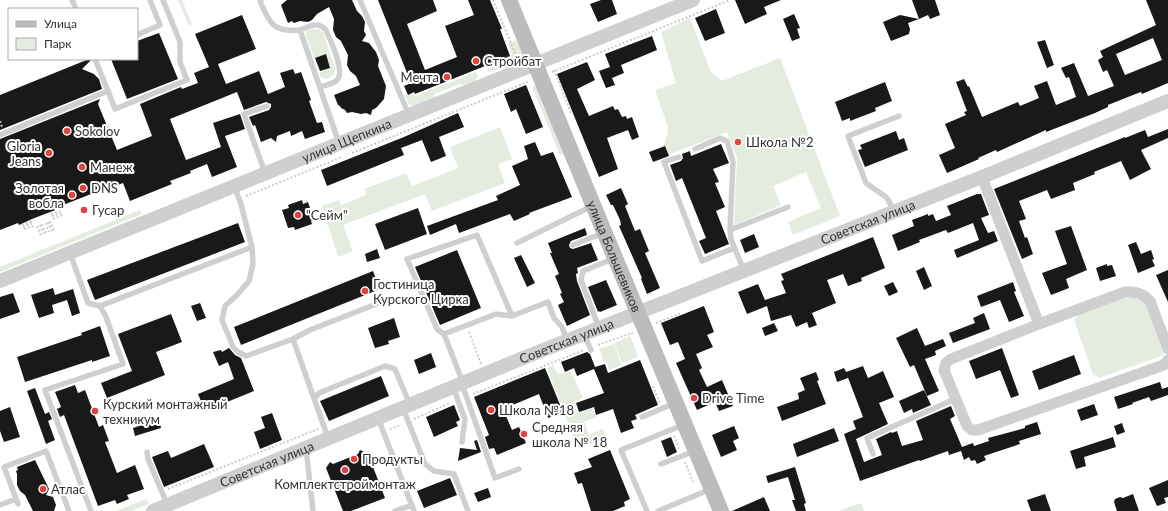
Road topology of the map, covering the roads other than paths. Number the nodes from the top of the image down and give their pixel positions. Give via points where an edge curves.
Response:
1 (150, 0) edge
2 (163, 0) edge
3 (259, 0) edge
4 (360, 0) edge
5 (510, 0) edge
6 (693, 0) edge
7 (300, 30) junction
8 (138, 35) edge
9 (95, 60) edge
10 (530, 75) junction
11 (320, 87) junction
12 (108, 91) junction
13 (1168, 101) edge
14 (267, 106) dead end
15 (409, 115) junction
16 (899, 116) dead end
17 (0, 135) edge
18 (339, 143) junction
19 (695, 149) dead end
20 (678, 157) dead end
21 (265, 174) junction
22 (982, 177) junction
23 (234, 186) junction
24 (594, 206) junction
25 (788, 207) dead end
26 (894, 212) junction
27 (730, 230) junction
28 (604, 232) junction
29 (517, 243) dead end
30 (573, 245) dead end
31 (252, 247) junction
32 (734, 248) junction
33 (70, 253) junction
34 (615, 258) junction
35 (744, 271) junction
36 (0, 281) edge
37 (384, 301) dead end
38 (100, 306) junction
39 (638, 312) junction
40 (512, 316) junction
41 (1039, 324) junction
42 (599, 328) junction
43 (444, 334) junction
44 (584, 334) junction
45 (293, 339) junction
46 (568, 340) junction
47 (591, 349) road end
48 (1168, 349) edge
49 (1168, 360) edge
50 (460, 390) junction
51 (315, 398) junction
52 (955, 399) junction
53 (407, 406) junction
54 (669, 406) junction
55 (642, 417) dead end
56 (378, 418) junction
57 (678, 427) junction
58 (326, 432) junction
59 (462, 442) dead end
60 (306, 448) junction
61 (147, 452) dead end
62 (689, 454) junction
63 (873, 454) dead end
64 (661, 464) dead end
65 (519, 469) dead end
66 (7, 474) junction
67 (0, 477) edge
68 (705, 491) junction
69 (0, 505) edge
70 (168, 505) junction
71 (412, 505) junction
72 (69, 511) edge
73 (91, 511) edge
74 (153, 511) edge
75 (313, 511) edge
76 (395, 511) edge
77 (414, 511) edge
78 (468, 511) edge
79 (647, 511) edge
80 (658, 511) edge
81 (721, 511) edge

1 - 8 lane via 160,26
2 - 12 lane via 180,42 180,62 187,80 115,109
3 - 7 lane via 271,24 279,29
4 - 15 lane
5 - 10 main road, улица Большевиков
6 - 10 street, улица Щепкина
7 - 11 lane
7 - 11 lane via 316,24 322,25 340,67 341,75 337,81
9 - 12 lane
10 - 15 street, улица Щепкина
10 - 24 main road, улица Большевиков
11 - 18 lane
12 - 17 lane
13 - 22 street, Советская улица
14 - 21 lane via 244,114
15 - 18 street, улица Щепкина
16 - 26 lane via 848,136 866,183 886,197
18 - 21 street, улица Щепкина
19 - 27 lane via 720,138 727,141 733,162
20 - 32 lane via 664,162 702,260
21 - 23 street, улица Щепкина
22 - 26 street, Советская улица
22 - 41 street
23 - 31 lane
23 - 33 street, улица Щепкина
24 - 28 main road, улица Большевиков
24 - 29 lane
25 - 27 lane
26 - 35 street, Советская улица
27 - 32 lane
28 - 30 lane
28 - 34 main road, улица Большевиков
31 - 38 lane
31 - 45 lane via 254,264 249,281 225,306 222,320 233,346 246,356
32 - 35 lane
33 - 36 street, улица Щепкина
33 - 38 lane via 88,303
34 - 39 main road, улица Большевиков
34 - 42 lane via 583,271 581,280
35 - 39 street, Советская улица
37 - 45 lane
38 - 73 lane via 123,364 45,390
39 - 42 street, Советская улица
39 - 54 main road, улица Большевиков
40 - 43 lane via 496,314
40 - 43 lane via 477,235 407,259 437,329
40 - 46 lane via 548,302 554,318
41 - 48 street via 1124,292 1139,292 1150,301
41 - 52 street via 951,358 944,370
42 - 44 street, Советская улица
43 - 50 lane
44 - 46 street, Советская улица
44 - 47 lane
45 - 51 lane
46 - 50 street, Советская улица
49 - 52 street via 1164,365 978,430 972,430 967,426
50 - 53 street, Советская улица
50 - 59 lane via 465,419
50 - 65 lane via 495,478
51 - 53 lane via 319,393 385,366 395,369
51 - 58 lane
52 - 63 lane via 867,438
53 - 56 street, Советская улица
53 - 78 lane via 408,422 425,464 434,471 454,474
54 - 55 lane
54 - 57 main road, улица Большевиков
56 - 58 street, Советская улица
56 - 71 lane
57 - 62 main road, улица Большевиков
57 - 79 lane via 622,450
58 - 60 street, Советская улица
60 - 70 street, Советская улица
60 - 75 lane
61 - 70 lane
62 - 64 lane
62 - 68 main road, улица Большевиков
66 - 67 lane
66 - 69 lane via 17,501
66 - 72 lane via 4,467 46,451
68 - 80 lane
68 - 81 main road, улица Большевиков
70 - 74 street, Советская улица
71 - 76 lane
71 - 77 lane

